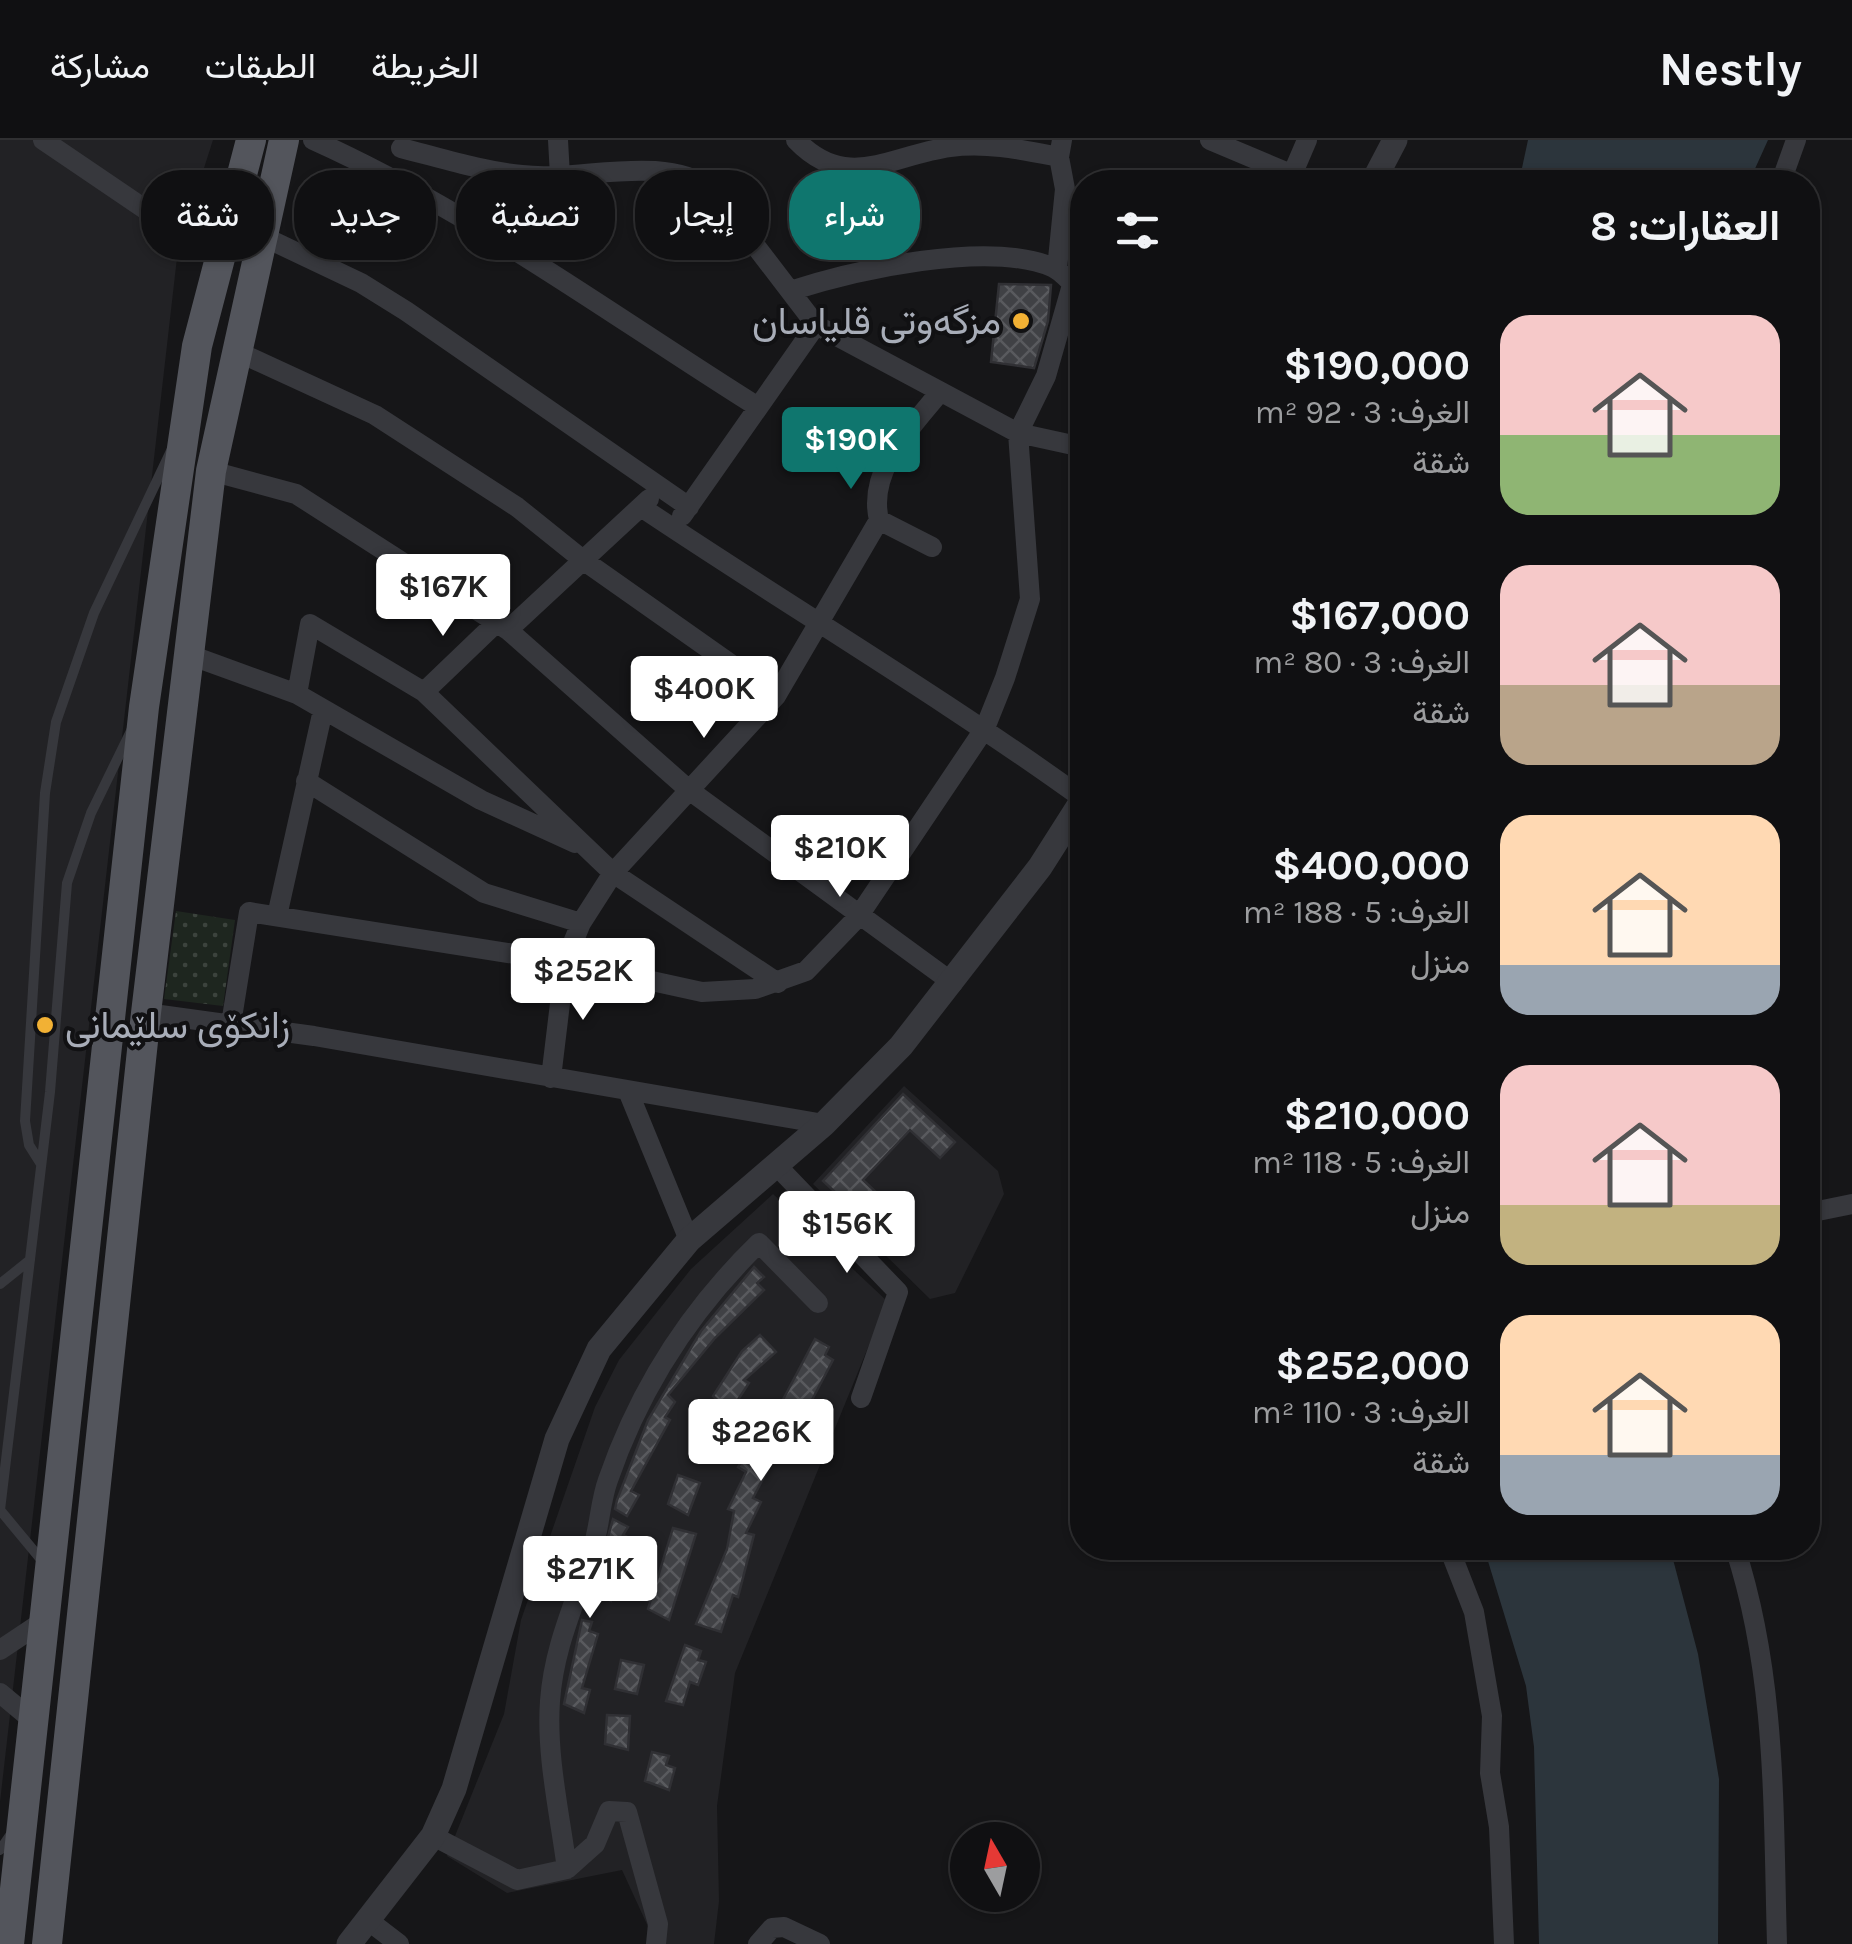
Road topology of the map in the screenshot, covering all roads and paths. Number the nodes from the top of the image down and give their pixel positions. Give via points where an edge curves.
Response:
1 (43, 140) edge
2 (251, 140) edge
3 (284, 140) edge
4 (312, 140) edge
5 (558, 140) edge
6 (796, 140) edge
7 (1210, 140) edge
8 (1306, 140) edge
9 (1394, 140) edge
10 (1796, 140) edge
11 (403, 144) edge
12 (1061, 148) edge
13 (242, 170) edge
14 (379, 170) edge
15 (394, 170) edge
16 (492, 170) edge
17 (560, 170) edge
18 (1272, 170) edge
19 (1294, 170) edge
20 (1379, 170) edge
21 (1785, 170) edge
22 (615, 174) edge
23 (1070, 178) edge
24 (274, 180) edge
25 (436, 201) edge
26 (141, 207) edge
27 (1070, 209) edge
28 (274, 242) edge
29 (216, 260) edge
30 (255, 260) edge
31 (1056, 269) junction
32 (1070, 282) edge
33 (790, 291) junction
34 (1070, 308) edge
35 (816, 325) junction
36 (238, 352) junction
37 (940, 392) junction
38 (758, 407) junction
39 (182, 429) junction
40 (1018, 433) junction
41 (1070, 444) edge
42 (211, 471) junction
43 (662, 487) junction
44 (641, 506) junction
45 (689, 507) junction
46 (879, 520) junction
47 (674, 528) junction
48 (932, 547) dead end
49 (583, 560) junction
50 (502, 626) junction
51 (818, 626) junction
52 (188, 654) junction
53 (424, 692) junction
54 (297, 694) junction
55 (776, 696) junction
56 (144, 708) junction
57 (323, 710) junction
58 (985, 728) junction
59 (306, 781) junction
60 (689, 790) junction
61 (1070, 790) edge
62 (1070, 818) edge
63 (590, 850) junction
64 (614, 873) junction
65 (276, 916) junction
66 (858, 917) junction
67 (581, 923) junction
68 (565, 962) junction
69 (778, 982) junction
70 (953, 982) junction
71 (146, 1012) junction
72 (231, 1024) junction
73 (550, 1078) junction
74 (628, 1090) junction
75 (824, 1124) junction
76 (41, 1165) junction
77 (777, 1166) junction
78 (1852, 1204) edge
79 (1820, 1211) edge
80 (688, 1240) junction
81 (30, 1260) junction
82 (0, 1284) edge
83 (818, 1303) dead end
84 (861, 1398) dead end
85 (0, 1510) edge
86 (1454, 1560) edge
87 (1738, 1560) edge
88 (48, 1570) junction
89 (45, 1620) junction
90 (0, 1650) edge
91 (0, 1694) edge
92 (36, 1723) junction
93 (26, 1807) junction
94 (433, 1836) junction
95 (0, 1850) edge
96 (567, 1869) junction
97 (368, 1921) junction
98 (9, 1944) edge
99 (47, 1944) edge
100 (349, 1944) edge
101 (399, 1944) edge
102 (656, 1944) edge
103 (758, 1944) edge
104 (820, 1944) edge
105 (1504, 1944) edge
106 (1777, 1944) edge

1 - 26 street
2 - 13 main road
3 - 24 main road
4 - 14 street
5 - 17 street
6 - 12 street via 825,163 866,169 976,145
7 - 18 street
8 - 19 street
9 - 20 street
10 - 21 street
11 - 15 street
11 - 16 street
12 - 23 street
22 - 33 street via 700,181
25 - 38 street
27 - 31 street
28 - 43 street via 406,311
29 - 39 main road
30 - 36 main road
31 - 32 street
31 - 33 street via 988,259 884,264
33 - 35 street
34 - 40 street
35 - 37 street
35 - 38 street
36 - 42 main road
36 - 49 street via 375,416 518,507
37 - 40 street
37 - 46 street via 891,457 875,496
38 - 45 street
39 - 56 main road
39 - 76 lane via 94,613 48,762 24,1121
40 - 41 street
40 - 58 street via 1030,599
42 - 50 street via 296,494
42 - 52 main road
43 - 44 street
43 - 45 street
44 - 47 street
44 - 49 street
45 - 47 street
46 - 48 street
46 - 51 street
47 - 51 street
49 - 50 street
49 - 55 street
50 - 53 street
50 - 60 street
51 - 55 street
51 - 58 street
52 - 54 street
52 - 71 main road
53 - 54 street via 310,624
53 - 63 street
54 - 57 street
55 - 60 street
56 - 76 lane via 111,765 66,883
56 - 88 main road
57 - 59 street
57 - 63 street via 481,800
58 - 61 street
58 - 66 street
59 - 65 street
59 - 67 street via 484,893
60 - 64 street
60 - 66 street
62 - 70 street
63 - 64 street
64 - 67 street
64 - 69 street
65 - 68 street
65 - 72 street via 250,912
66 - 69 street via 820,961
66 - 70 street
67 - 68 street
68 - 69 street via 702,992
68 - 73 street
70 - 75 street
71 - 72 street
71 - 99 main road
72 - 73 street
73 - 74 street
74 - 75 street
74 - 80 street
75 - 77 street
76 - 81 lane
77 - 80 street
77 - 84 street via 898,1292
78 - 79 street
80 - 94 street via 616,1323 578,1387 466,1757
81 - 82 lane
81 - 85 lane
83 - 96 street via 759,1243 690,1319 624,1438 552,1676 550,1722
85 - 88 lane
86 - 105 street via 1474,1612 1492,1716
87 - 106 street via 1759,1645 1774,1761
88 - 89 main road
89 - 90 street
89 - 92 main road
91 - 92 street
92 - 93 main road
93 - 95 lane
93 - 98 main road
94 - 96 street via 517,1880
94 - 97 street
96 - 102 street via 595,1844 609,1811 626,1812 658,1924
97 - 100 street
97 - 101 street
103 - 104 street via 772,1928

